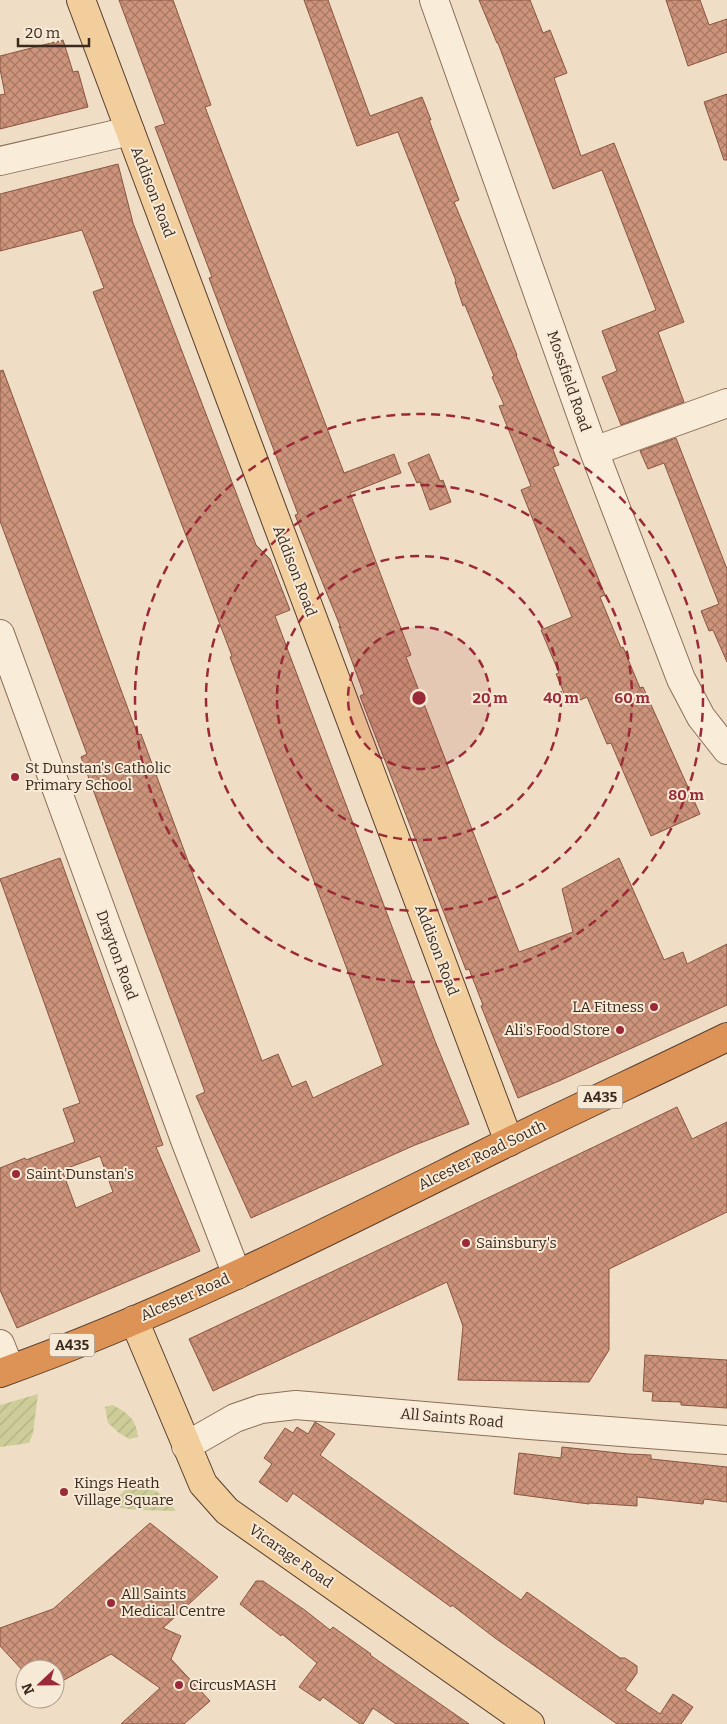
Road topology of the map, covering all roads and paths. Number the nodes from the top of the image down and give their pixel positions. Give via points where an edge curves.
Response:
1 (81, 0) edge
2 (434, 0) edge
3 (130, 131) junction
4 (0, 161) edge
5 (727, 403) edge
6 (594, 451) junction
7 (0, 634) edge
8 (727, 750) edge
9 (727, 1037) edge
10 (509, 1142) junction
11 (237, 1275) junction
12 (134, 1320) junction
13 (0, 1344) edge
14 (5, 1371) edge
15 (727, 1440) edge
16 (186, 1446) junction
17 (530, 1724) edge

1 - 3 main road, Addison Road
2 - 6 street, Mossfield Road
3 - 4 street
3 - 10 main road, Addison Road
5 - 6 street
6 - 8 street, Mossfield Road via 680,679 701,717
7 - 11 street, Drayton Road
9 - 10 highway, Alcester Road South / A435
10 - 11 highway, Alcester Road South / A435
11 - 12 highway, Alcester Road / A435
12 - 14 highway, A435
12 - 16 main road, Vicarage Road
13 - 14 street
15 - 16 street, All Saints Road via 296,1405 261,1409 235,1418
16 - 17 main road, Vicarage Road via 202,1484 228,1511

